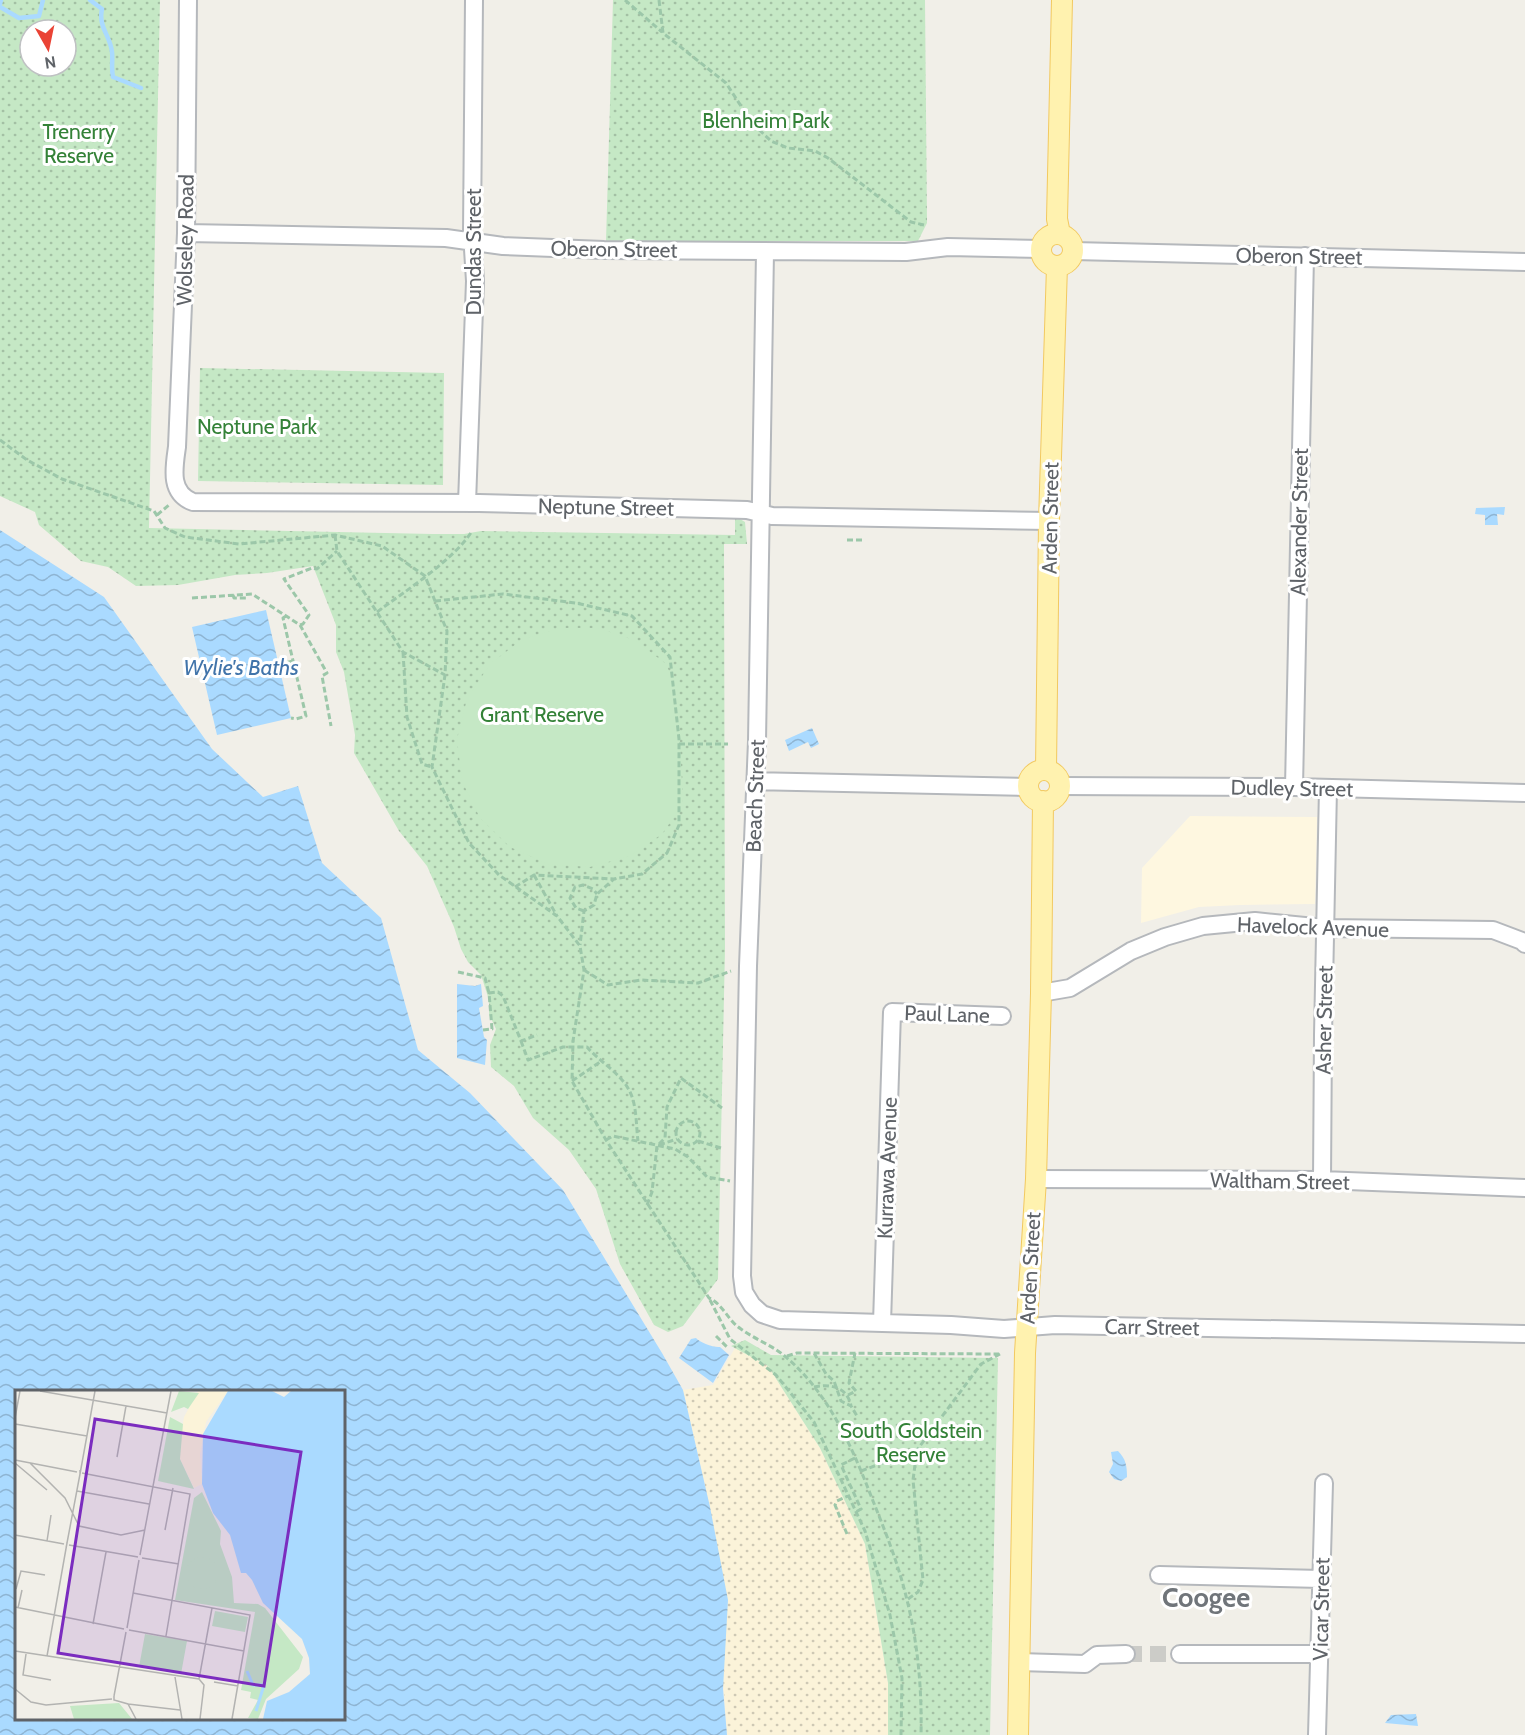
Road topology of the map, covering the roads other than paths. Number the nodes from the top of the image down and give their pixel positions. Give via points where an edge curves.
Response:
1 (188, 0) edge
2 (474, 0) edge
3 (1062, 0) edge
4 (186, 233) junction
5 (1060, 234) junction
6 (472, 242) junction
7 (1041, 249) junction
8 (1073, 250) junction
9 (765, 252) junction
10 (1305, 256) junction
11 (1525, 262) edge
12 (1057, 266) junction
13 (174, 479) joint
14 (467, 503) junction
15 (759, 512) junction
16 (1050, 521) junction
17 (1046, 770) junction
18 (756, 781) junction
19 (1060, 786) junction
20 (1028, 787) junction
21 (1294, 788) junction
22 (1328, 788) junction
23 (1525, 793) edge
24 (1043, 801) junction
25 (1325, 928) junction
26 (1525, 944) edge
27 (1041, 993) junction
28 (892, 1012) joint
29 (1002, 1016) dead end
30 (1036, 1179) junction
31 (1322, 1180) junction
32 (1525, 1188) edge
33 (780, 1320) joint
34 (882, 1323) junction
35 (1027, 1326) junction
36 (1525, 1334) edge
37 (1324, 1483) dead end
38 (1159, 1575) dead end
39 (1321, 1579) junction
40 (1126, 1654) tunnel mouth
41 (1180, 1654) tunnel mouth
42 (1320, 1654) junction
43 (1020, 1662) junction
44 (1018, 1735) edge
45 (1317, 1735) edge

1 - 4 street, Wolseley Road
2 - 6 street, Dundas Street
3 - 5 main road via 1057,219
4 - 6 street, Oberon Street via 446,238
4 - 13 street, Wolseley Road
5 - 7 main road via 1048,237
5 - 8 main road via 1070,240
6 - 9 street, Oberon Street
6 - 14 street, Dundas Street via 475,280
7 - 9 street, Oberon Street via 948,247 906,252
7 - 12 main road via 1047,261
8 - 10 street, Oberon Street
8 - 12 main road via 1067,262
9 - 15 street, Beach Street
10 - 11 street, Oberon Street
10 - 21 street, Alexander Street
12 - 16 main road, Arden Street
13 - 14 street, Neptune Street via 181,495 193,502
14 - 15 street, Neptune Street
15 - 16 street, Neptune Street via 772,516
15 - 18 street, Beach Street
16 - 17 main road, Arden Street
17 - 19 main road via 1056,776
17 - 20 main road via 1032,775
18 - 20 street
18 - 33 street, Beach Street via 742,1276 744,1292 756,1310
19 - 21 street, Dudley Street
19 - 24 main road via 1051,800
20 - 24 main road via 1033,797
21 - 22 street, Dudley Street
22 - 23 street, Dudley Street
22 - 25 street, Asher Street
24 - 27 main road, Arden Street
25 - 26 street, Havelock Avenue via 1493,930
25 - 27 street, Havelock Avenue via 1255,921 1203,926 1131,951 1070,988
25 - 31 street, Asher Street
27 - 30 main road, Arden Street
28 - 29 street, Paul Lane
28 - 34 street, Kurrawa Avenue
30 - 31 street, Waltham Street
30 - 35 main road, Arden Street
31 - 32 street, Waltham Street
33 - 34 street, Carr Street
34 - 35 street, Carr Street via 1004,1329
35 - 36 street, Carr Street
35 - 43 main road, Arden Street
37 - 39 street, Vicar Street
38 - 39 street
39 - 42 street, Vicar Street
40 - 43 street via 1097,1655 1084,1664
41 - 42 street
42 - 45 street, Vicar Street
43 - 44 main road, Arden Street

